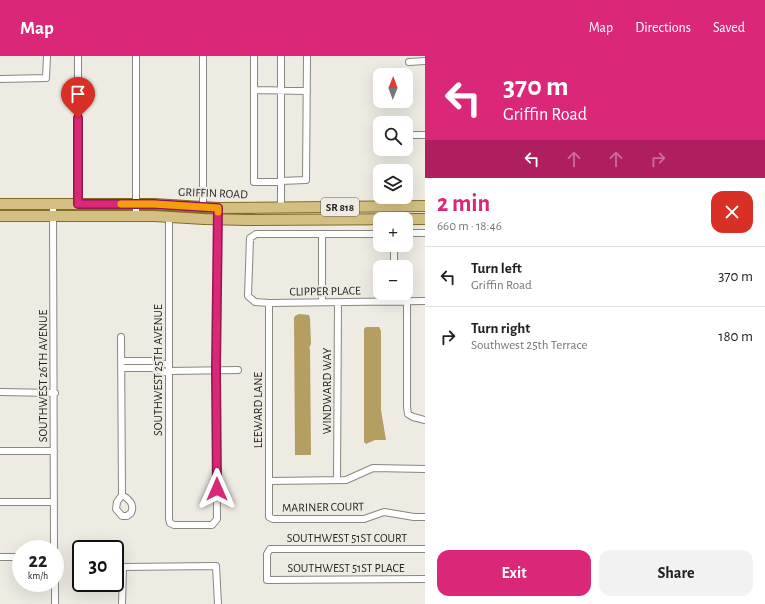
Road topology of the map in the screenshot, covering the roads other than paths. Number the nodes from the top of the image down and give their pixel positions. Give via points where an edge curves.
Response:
1 (47, 56) edge
2 (78, 56) edge
3 (136, 56) edge
4 (203, 56) edge
5 (254, 56) edge
6 (281, 56) edge
7 (307, 56) edge
8 (425, 61) edge
9 (409, 62) dead end
10 (0, 79) edge
11 (254, 90) junction
12 (281, 90) junction
13 (307, 91) junction
14 (413, 135) edge
15 (425, 135) edge
16 (281, 181) junction
17 (53, 203) junction
18 (0, 204) edge
19 (78, 204) junction
20 (136, 204) junction
21 (425, 206) edge
22 (203, 207) junction
23 (281, 207) junction
24 (325, 207) junction
25 (386, 207) junction
26 (218, 208) junction
27 (136, 215) junction
28 (0, 216) edge
29 (53, 216) junction
30 (169, 216) junction
31 (329, 218) junction
32 (218, 219) junction
33 (279, 219) junction
34 (425, 219) edge
35 (413, 233) edge
36 (425, 233) edge
37 (322, 234) junction
38 (373, 234) edge
39 (407, 301) junction
40 (425, 301) edge
41 (322, 302) junction
42 (338, 302) junction
43 (269, 303) junction
44 (121, 336) dead end
45 (121, 361) junction
46 (139, 361) junction
47 (121, 368) junction
48 (139, 368) junction
49 (169, 370) junction
50 (216, 370) junction
51 (238, 370) dead end
52 (0, 392) edge
53 (55, 393) junction
54 (425, 420) edge
55 (0, 451) edge
56 (54, 451) junction
57 (425, 468) edge
58 (337, 480) junction
59 (269, 481) junction
60 (122, 495) dead end
61 (0, 502) edge
62 (54, 502) junction
63 (269, 517) joint
64 (425, 517) edge
65 (54, 540) edge
66 (425, 549) edge
67 (0, 557) edge
68 (12, 557) edge
69 (425, 579) edge
70 (268, 580) joint
71 (55, 592) edge
72 (55, 604) edge
73 (122, 604) edge
74 (218, 604) edge

1 - 10 street via 46,78
2 - 19 street
3 - 20 street
4 - 22 street
5 - 11 street
6 - 12 street
7 - 13 street
8 - 9 street
11 - 12 street
11 - 16 street via 254,182
12 - 13 street
12 - 16 street
13 - 16 street via 306,180
14 - 15 street
16 - 23 street
17 - 18 main road, GRIFFIN ROAD / SR 818
17 - 19 main road, GRIFFIN ROAD / SR 818
17 - 29 street, SOUTHWEST 26TH AVENUE
19 - 20 main road, GRIFFIN ROAD / SR 818
20 - 22 main road, GRIFFIN ROAD / SR 818
20 - 27 street
21 - 25 main road, GRIFFIN ROAD / SR 818
22 - 26 main road, GRIFFIN ROAD / SR 818
23 - 24 main road, GRIFFIN ROAD / SR 818
23 - 26 main road, GRIFFIN ROAD / SR 818
24 - 25 main road, GRIFFIN ROAD / SR 818
24 - 33 main road via 315,214 287,214
25 - 31 main road via 378,212 337,212
26 - 32 street
27 - 29 main road, SR 818
27 - 30 main road, SR 818
28 - 29 main road, SR 818
29 - 53 street, SOUTHWEST 26TH AVENUE
30 - 32 main road, SR 818
30 - 49 street, SOUTHWEST 25TH AVENUE
31 - 33 main road, SR 818
31 - 34 main road, SR 818
32 - 33 main road, SR 818
32 - 50 street
35 - 36 street
37 - 38 street
37 - 41 street
37 - 43 street, CLIPPER PLACE via 256,234 250,238 248,296 255,302
39 - 40 street, CLIPPER PLACE
39 - 42 street, CLIPPER PLACE via 394,298
39 - 54 street via 408,414
41 - 42 street, CLIPPER PLACE
41 - 43 street, CLIPPER PLACE
42 - 58 street, WINDWARD WAY
43 - 59 street, LEEWARD LANE
44 - 45 street
45 - 46 street
45 - 47 street
46 - 48 street
46 - 49 street via 152,361
47 - 48 street
47 - 60 street
48 - 49 street
49 - 50 street
49 - 50 street, SOUTHWEST 25TH AVENUE via 170,523 212,525 217,519
50 - 51 street
52 - 53 street
53 - 56 street, SOUTHWEST 26TH AVENUE
55 - 56 street
56 - 62 street, SOUTHWEST 26TH AVENUE
57 - 58 street via 373,468 346,480
58 - 59 street
59 - 63 street, LEEWARD LANE
61 - 62 street
62 - 65 street, SOUTHWEST 26TH AVENUE
63 - 64 street, MARINER COURT via 364,519 384,512
66 - 70 street, SOUTHWEST 51ST COURT via 270,549 267,554
67 - 68 street
69 - 70 street, SOUTHWEST 51ST PLACE
71 - 72 street
73 - 74 street via 123,567 216,566

